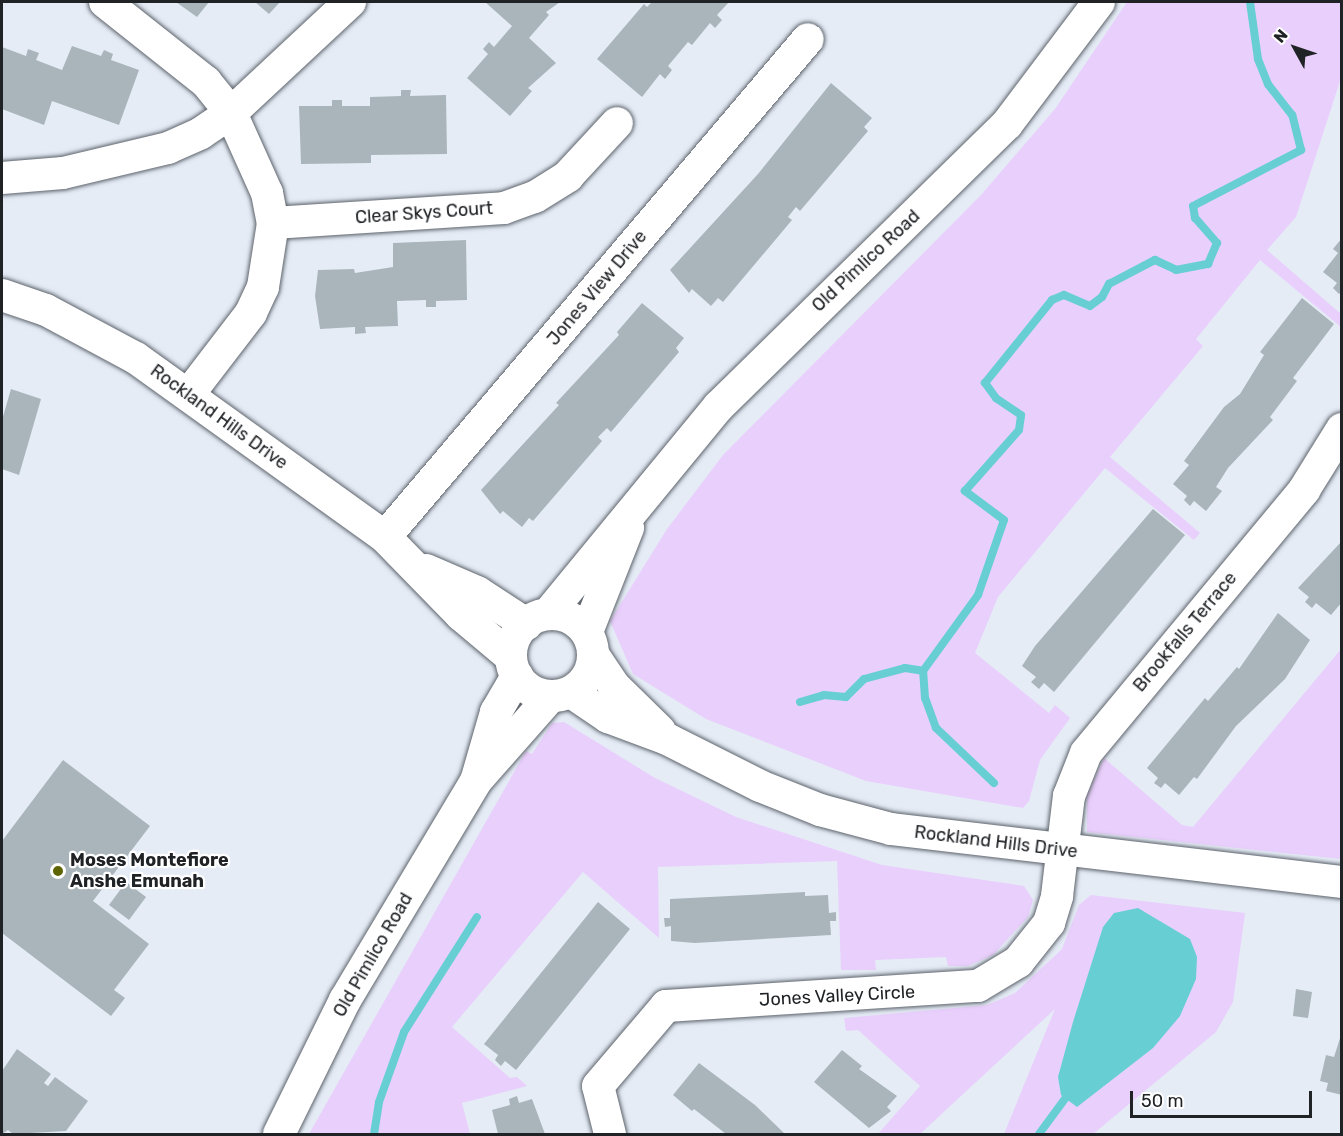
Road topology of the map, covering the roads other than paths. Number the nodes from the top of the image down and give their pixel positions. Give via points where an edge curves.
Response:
1 (105, 2) edge
2 (350, 2) edge
3 (1099, 2) edge
4 (808, 39) dead end
5 (231, 114) junction
6 (617, 123) dead end
7 (2, 178) edge
8 (273, 223) junction
9 (2, 295) edge
10 (188, 395) junction
11 (1341, 429) edge
12 (631, 519) junction
13 (385, 537) junction
14 (419, 567) junction
15 (537, 619) junction
16 (590, 644) junction
17 (514, 667) junction
18 (561, 694) junction
19 (667, 739) junction
20 (476, 781) junction
21 (1060, 850) junction
22 (1341, 882) edge
23 (614, 1130) edge
24 (279, 1134) edge

1 - 5 street via 179,59
2 - 5 street
3 - 12 street, Old Pimlico Road via 1007,124 719,406
4 - 13 street, Jones View Drive
5 - 7 street via 168,148 63,173
5 - 8 street via 254,156
6 - 8 street, Clear Skys Court via 568,176 535,197 504,208
8 - 10 street via 271,258 251,313
9 - 10 street, Rockland Hills Drive via 89,330
10 - 13 street, Rockland Hills Drive
11 - 21 street, Brookfalls Terrace via 1304,490 1086,753 1068,796
12 - 15 street, Old Pimlico Road
12 - 16 street, Old Pimlico Road
13 - 14 street, Rockland Hills Drive
14 - 15 street, Rockland Hills Drive
14 - 17 street, Rockland Hills Drive
15 - 16 street via 574,620
15 - 17 street via 515,639
16 - 18 street via 590,674
16 - 19 street, Rockland Hills Drive via 614,686
17 - 18 street via 531,691
17 - 20 street, Old Pimlico Road
18 - 19 street, Rockland Hills Drive
18 - 20 street, Old Pimlico Road
19 - 21 street, Rockland Hills Drive via 820,810 891,829
20 - 24 street, Old Pimlico Road via 345,1000
21 - 22 street, Rockland Hills Drive
21 - 23 street, Jones Valley Circle via 1057,896 1049,923 1018,962 978,986 666,1006 598,1086

